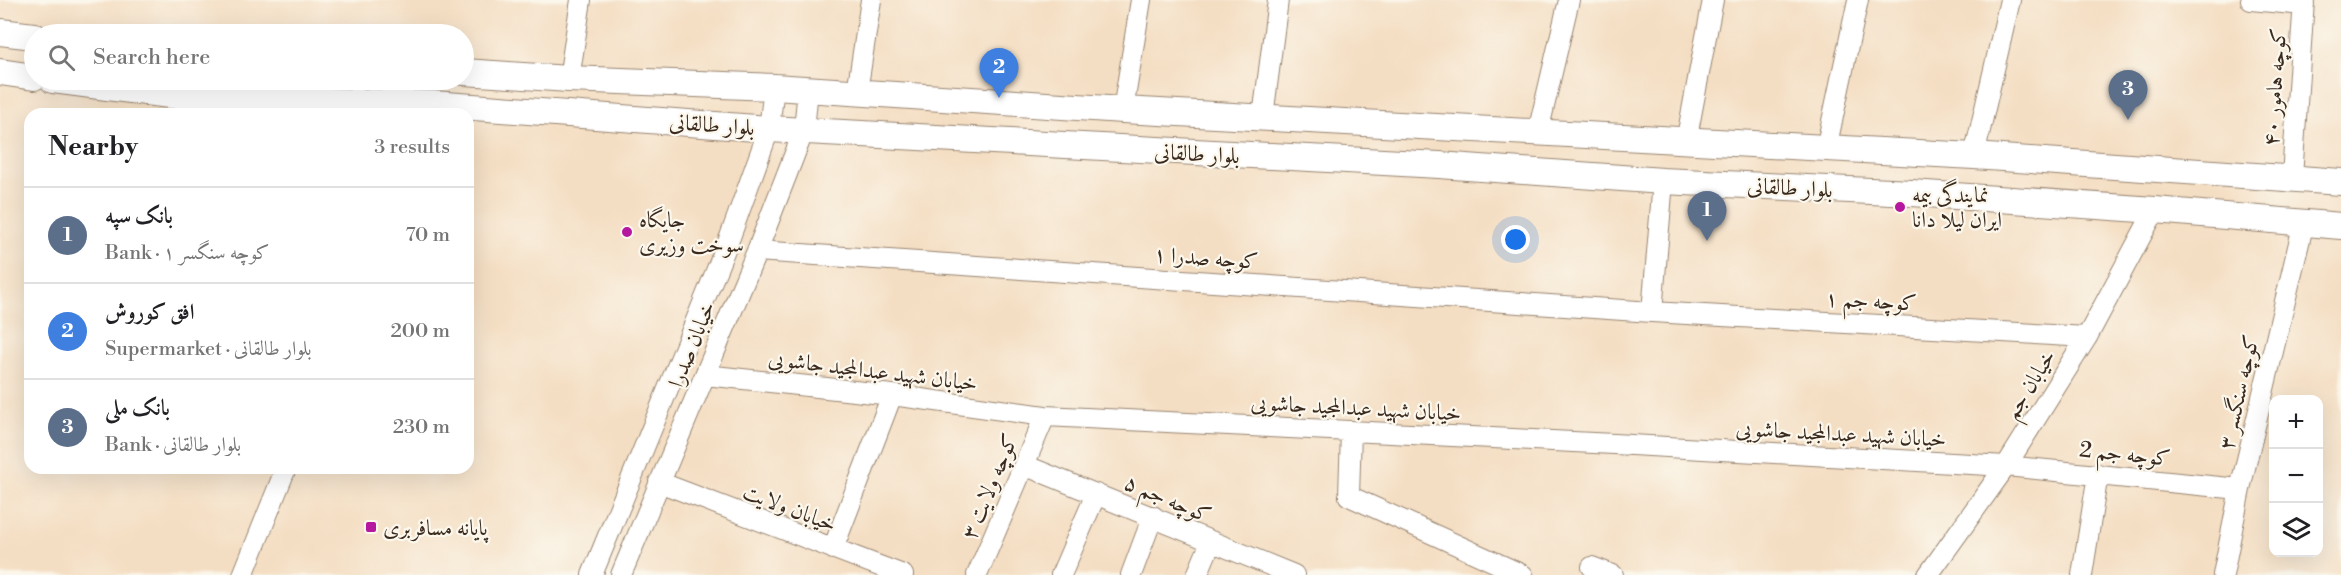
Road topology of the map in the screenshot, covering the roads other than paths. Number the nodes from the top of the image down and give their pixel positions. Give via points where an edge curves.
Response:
1 (581, 0) edge
2 (871, 0) edge
3 (1141, 0) edge
4 (1278, 0) edge
5 (1569, 0) edge
6 (1713, 0) edge
7 (1858, 0) edge
8 (2010, 0) edge
9 (2251, 0) edge
10 (2304, 2) edge
11 (0, 32) edge
12 (24, 35) edge
13 (0, 72) edge
14 (474, 73) edge
15 (24, 76) edge
16 (568, 79) junction
17 (774, 87) junction
18 (808, 89) junction
19 (130, 90) edge
20 (857, 92) junction
21 (410, 108) edge
22 (1123, 110) junction
23 (474, 112) edge
24 (1263, 117) junction
25 (769, 129) junction
26 (804, 130) junction
27 (1538, 132) junction
28 (1686, 142) junction
29 (1826, 149) junction
30 (1258, 156) junction
31 (1974, 156) junction
32 (2334, 176) edge
33 (2292, 177) junction
34 (1663, 181) junction
35 (2155, 210) junction
36 (2304, 222) junction
37 (2341, 226) edge
38 (757, 251) junction
39 (703, 306) junction
40 (1652, 312) junction
41 (729, 315) junction
42 (2087, 337) junction
43 (705, 375) junction
44 (892, 395) junction
45 (1045, 416) junction
46 (1351, 431) junction
47 (1024, 465) junction
48 (2006, 466) junction
49 (284, 474) edge
50 (2098, 474) junction
51 (659, 482) junction
52 (2240, 489) junction
53 (1096, 494) junction
54 (1153, 516) junction
55 (1211, 542) junction
56 (833, 549) junction
57 (595, 567) edge
58 (1592, 567) dead end
59 (622, 572) edge
60 (243, 575) edge
61 (903, 575) edge
62 (977, 575) edge
63 (1061, 575) edge
64 (1131, 575) edge
65 (1197, 575) edge
66 (1294, 575) edge
67 (1523, 575) edge
68 (1613, 575) edge
69 (1928, 575) edge
70 (2082, 575) edge
71 (2223, 575) edge

1 - 16 street
2 - 20 street
3 - 22 street
4 - 24 street
5 - 27 street
6 - 28 street
7 - 29 street
8 - 31 street
9 - 10 street
10 - 33 street, کوچه هامور ۴۰
11 - 12 main road
13 - 15 main road
14 - 16 main road, بلوار طالقانی
16 - 17 main road, بلوار طالقانی
17 - 18 main road, بلوار طالقانی
17 - 25 street, خیابان صدرا
18 - 20 main road, بلوار طالقانی
18 - 26 street, خیابان صدرا
19 - 21 main road, بلوار طالقانی via 184,97
20 - 22 main road, بلوار طالقانی
22 - 24 main road, بلوار طالقانی
23 - 25 main road, بلوار طالقانی
24 - 27 main road, بلوار طالقانی
24 - 30 main road
25 - 26 main road, بلوار طالقانی
25 - 39 street, خیابان صدرا
26 - 30 main road, بلوار طالقانی
26 - 38 street, خیابان صدرا
27 - 28 main road, بلوار طالقانی
28 - 29 main road, بلوار طالقانی
29 - 31 main road, بلوار طالقانی
30 - 34 main road, بلوار طالقانی
31 - 33 main road, بلوار طالقانی
32 - 33 main road, بلوار طالقانی
34 - 35 main road, بلوار طالقانی
34 - 40 street
35 - 36 main road, بلوار طالقانی
35 - 42 street, خیابان جم
36 - 37 main road, بلوار طالقانی
36 - 52 street, کوچه سنگسر ۳
38 - 40 street, کوچه صدرا ۱
38 - 41 street, خیابان صدرا
39 - 41 street
39 - 57 street, خیابان صدرا
40 - 42 street, کوچه جم ۱
41 - 43 street, خیابان صدرا
42 - 48 street, خیابان جم
43 - 44 street, خیابان شهید عبدالمجید جاشویی
43 - 51 street, خیابان صدرا
44 - 45 street, خیابان شهید عبدالمجید جاشویی
44 - 56 street
45 - 46 street, خیابان شهید عبدالمجید جاشویی
45 - 47 street, کوچه ولایت ۳
46 - 48 street, خیابان شهید عبدالمجید جاشویی
46 - 67 street via 1349,496
47 - 53 street, کوچه جم ۵
47 - 62 street, کوچه ولایت ۳
48 - 50 street, کوچه جم 2
48 - 69 street, خیابان جم
49 - 60 street
50 - 52 street, کوچه جم 2
50 - 70 street
51 - 56 street, خیابان ولایت
51 - 59 street, خیابان صدرا
52 - 71 street, کوچه سنگسر ۳
53 - 54 street, کوچه جم ۵
53 - 63 street
54 - 55 street, کوچه جم ۵
54 - 64 street
55 - 65 street
55 - 66 street, کوچه جم ۵
56 - 61 street, خیابان ولایت
57 - 59 street
58 - 68 street

